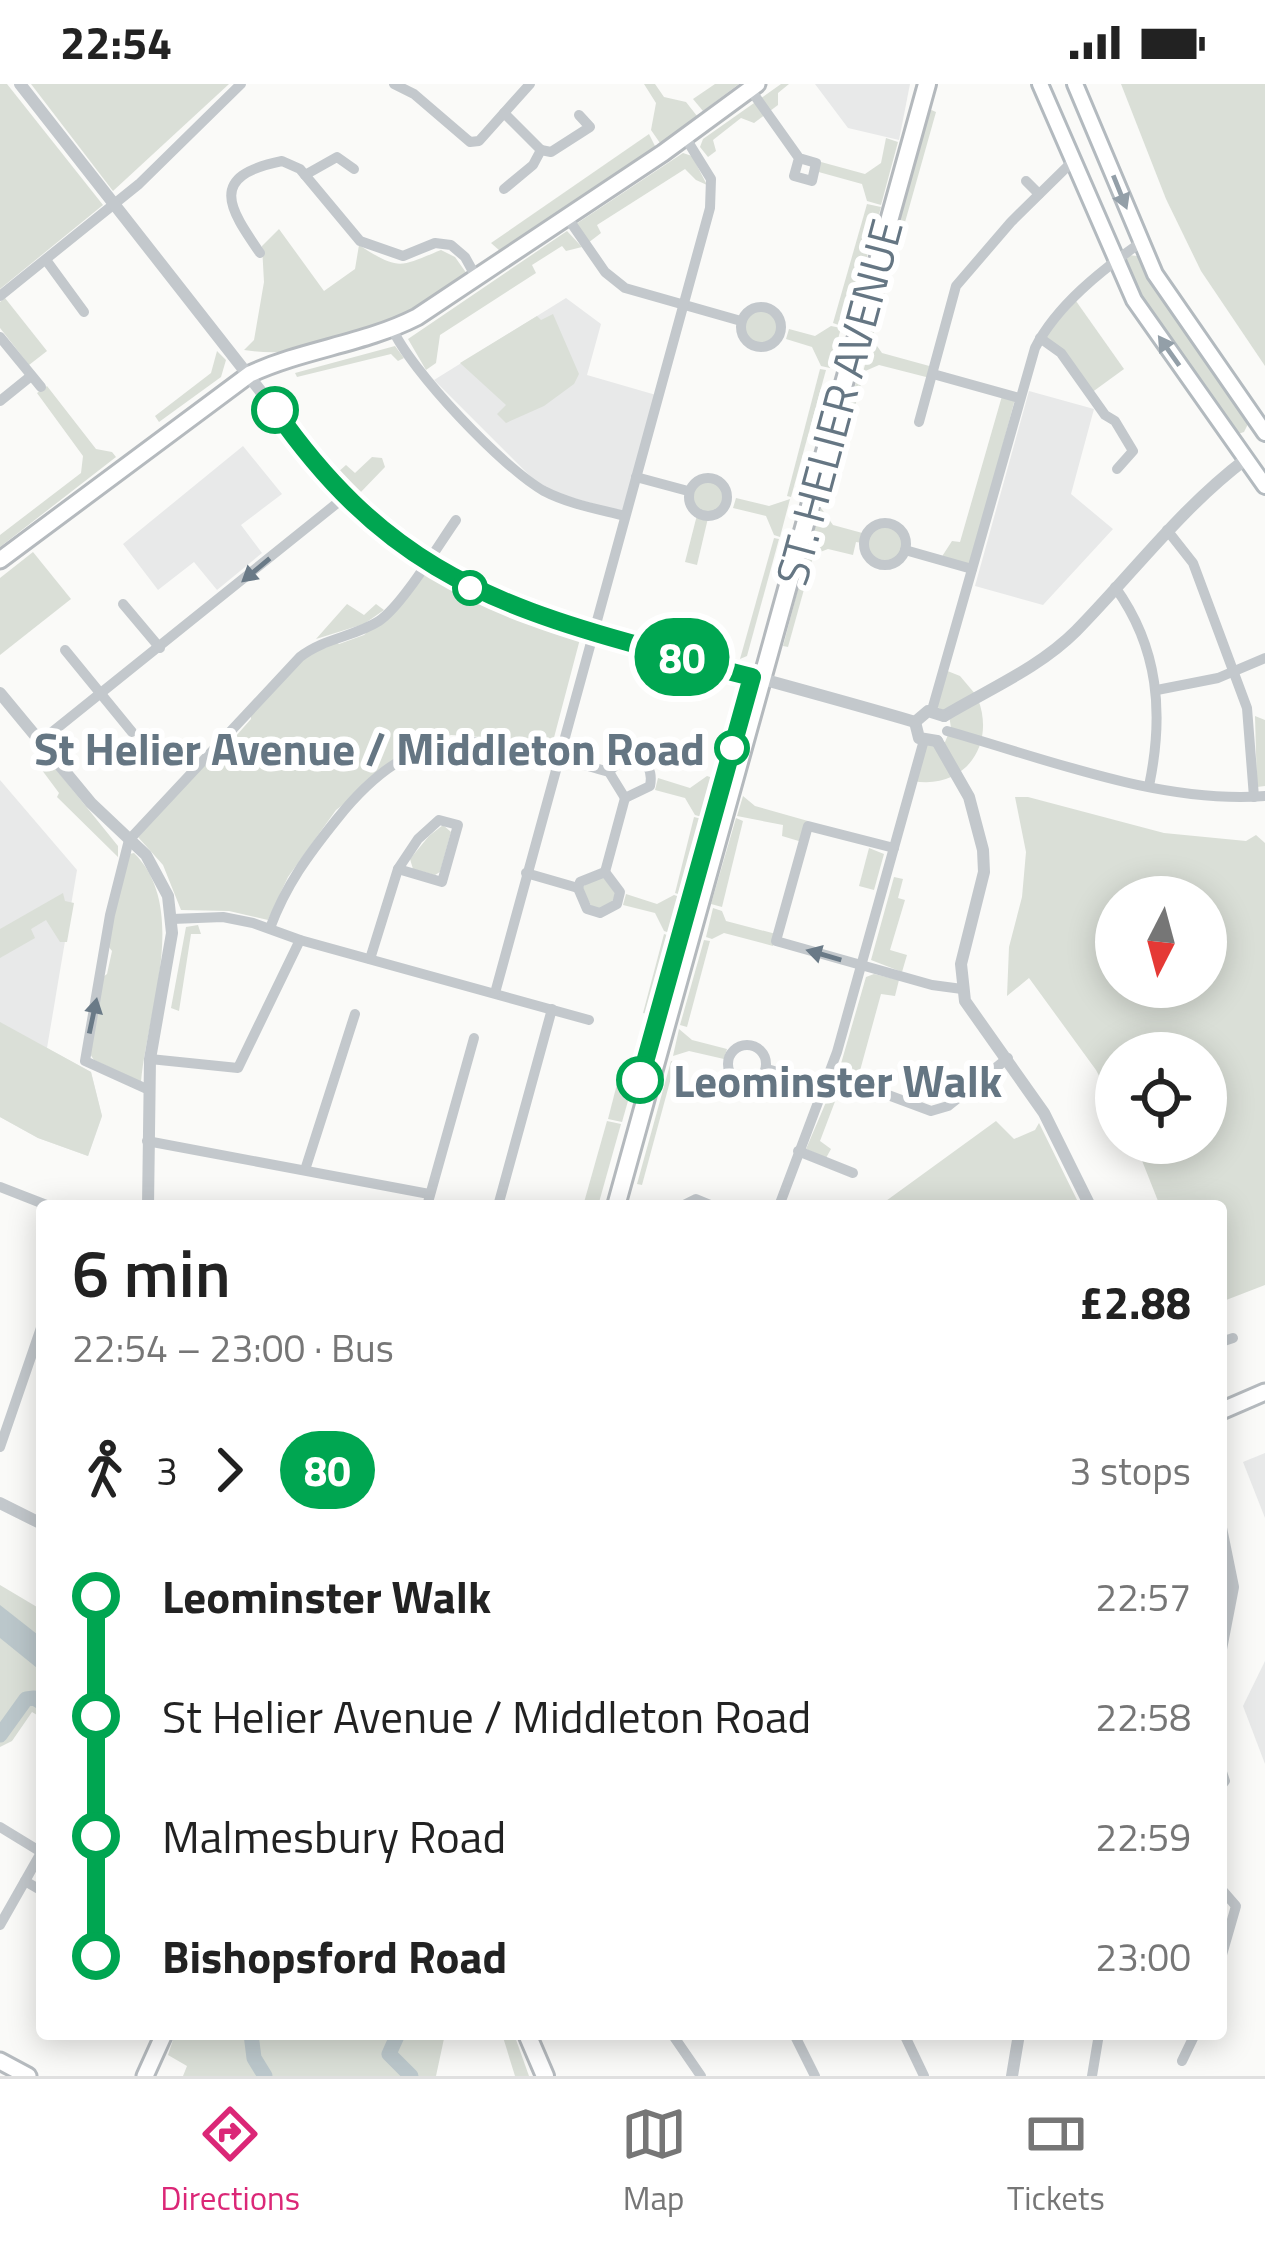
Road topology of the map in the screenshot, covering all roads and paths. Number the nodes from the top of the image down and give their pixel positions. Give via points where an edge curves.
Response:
1 (20, 84) edge
2 (242, 84) edge
3 (398, 84) edge
4 (530, 84) edge
5 (915, 84) edge
6 (927, 84) edge
7 (1040, 84) edge
8 (1075, 84) edge
9 (753, 87) edge
10 (504, 112) junction
11 (579, 115) dead end
12 (685, 137) junction
13 (353, 145) dead end
14 (541, 150) junction
15 (344, 158) junction
16 (799, 158) dead end
17 (1073, 161) junction
18 (354, 170) dead end
19 (305, 175) junction
20 (1026, 181) dead end
21 (504, 189) dead end
22 (1039, 194) junction
23 (115, 205) junction
24 (567, 217) junction
25 (1140, 242) junction
26 (260, 253) dead end
27 (1115, 259) junction
28 (46, 260) junction
29 (476, 277) junction
30 (0, 296) edge
31 (682, 305) junction
32 (85, 312) dead end
33 (741, 321) junction
34 (392, 328) junction
35 (0, 338) edge
36 (1040, 338) junction
37 (250, 374) junction
38 (933, 374) junction
39 (31, 376) junction
40 (41, 387) dead end
41 (1019, 398) junction
42 (0, 400) edge
43 (919, 422) dead end
44 (1264, 429) edge
45 (1250, 460) edge
46 (1117, 469) dead end
47 (636, 477) junction
48 (1265, 486) edge
49 (688, 491) dead end
50 (346, 496) junction
51 (625, 516) junction
52 (455, 520) dead end
53 (1167, 530) junction
54 (905, 550) junction
55 (0, 560) edge
56 (426, 562) junction
57 (972, 568) junction
58 (1115, 587) junction
59 (123, 604) dead end
60 (593, 633) junction
61 (160, 648) junction
62 (65, 650) dead end
63 (1265, 658) edge
64 (1234, 673) junction
65 (756, 678) junction
66 (1157, 690) junction
67 (0, 693) edge
68 (101, 694) junction
69 (1247, 708) junction
70 (1265, 717) edge
71 (915, 722) junction
72 (937, 728) junction
73 (132, 732) dead end
74 (41, 741) junction
75 (557, 758) junction
76 (609, 772) junction
77 (1149, 786) junction
78 (1259, 796) edge
79 (625, 798) junction
80 (129, 840) junction
81 (894, 848) junction
82 (398, 869) junction
83 (605, 872) junction
84 (526, 873) junction
85 (578, 888) junction
86 (172, 919) junction
87 (270, 928) junction
88 (300, 940) junction
89 (370, 959) junction
90 (861, 965) junction
91 (962, 989) junction
92 (494, 993) junction
93 (552, 1010) junction
94 (355, 1014) dead end
95 (589, 1020) dead end
96 (474, 1038) dead end
97 (1008, 1058) junction
98 (150, 1059) junction
99 (767, 1069) dead end
100 (826, 1079) junction
101 (149, 1090) junction
102 (147, 1141) junction
103 (798, 1151) junction
104 (305, 1170) junction
105 (853, 1173) dead end
106 (0, 1187) edge
107 (148, 1200) edge
108 (428, 1200) edge
109 (500, 1200) edge
110 (608, 1200) edge
111 (618, 1200) edge
112 (780, 1200) edge
113 (1087, 1200) edge
114 (36, 1201) edge
115 (36, 1343) edge
116 (1265, 1392) edge
117 (1227, 1409) edge
118 (0, 1448) edge
119 (0, 1502) edge
120 (36, 1518) edge
121 (1227, 1558) edge
122 (1227, 1618) edge
123 (0, 1827) edge
124 (36, 1848) edge
125 (36, 1862) edge
126 (25, 1881) junction
127 (36, 1887) edge
128 (1227, 1896) edge
129 (0, 1925) edge
130 (1227, 1936) edge
131 (161, 2040) edge
132 (533, 2040) edge
133 (676, 2040) edge
134 (797, 2040) edge
135 (907, 2040) edge
136 (1018, 2040) edge
137 (1098, 2040) edge
138 (1192, 2040) edge
139 (0, 2061) edge
140 (1182, 2061) dead end
141 (28, 2076) edge
142 (145, 2076) edge
143 (545, 2076) edge
144 (701, 2076) edge
145 (815, 2076) edge
146 (924, 2076) edge
147 (1012, 2076) edge
148 (1092, 2076) edge

1 - 23 street
2 - 23 street
3 - 10 street via 470,142
4 - 10 street
5 - 65 highway, ST. HELIER AVENUE
6 - 65 highway, ST. HELIER AVENUE
7 - 17 main road
8 -> 25 main road
9 - 12 main road
9 - 16 street
10 - 14 street
11 - 14 street via 590,127 551,152
12 - 24 main road
12 - 31 street via 713,188
13 - 15 street
14 - 21 street
15 - 18 street
15 - 19 street
17 - 22 street
17 - 27 main road
19 - 26 street via 282,161 232,188 230,207
19 - 29 street via 360,242 403,256 451,245
20 - 22 street
22 - 38 street via 956,286
23 - 28 street
23 - 37 street
24 - 29 main road
24 - 31 street via 617,284
25 - 27 street
25 - 44 main road
27 - 36 street
45 -> 27 main road via 1133,300
28 - 30 street
28 - 32 street
29 - 34 main road
31 - 33 street
31 - 47 street
33 - 33 street via 760,305 774,309 780,338 763,348 749,344
34 - 37 main road
34 - 51 street via 417,371 537,487
35 - 39 street
36 - 41 street
36 - 46 street via 1061,352 1138,447
37 - 50 street
37 - 55 main road
38 - 41 street
38 - 43 street
39 - 40 street
39 - 42 street
41 - 57 street
44 - 45 street
45 - 48 main road
45 - 53 street
47 - 49 street
47 - 51 street
50 - 56 street
50 -> 61 street
51 - 60 street
52 - 56 street
53 - 58 street
53 - 64 street via 1193,563
54 - 54 street via 897,526 884,522 866,532 872,563 886,566
54 - 57 street
56 - 60 street via 499,601
56 - 80 street via 382,619 292,663
57 - 72 street
58 - 66 street via 1139,627
58 - 72 street via 1046,657
59 - 61 street
60 - 65 street
60 - 75 street
61 - 68 street
62 - 68 street
63 - 64 street
64 - 66 street
64 - 69 street
65 - 71 street
65 - 110 highway, ST. HELIER AVENUE
65 - 111 highway, ST. HELIER AVENUE
66 - 77 street
67 - 74 street
68 - 73 street
68 - 74 street
69 - 70 street
69 - 78 street
71 - 72 street via 920,715
71 - 72 street via 916,733
72 - 77 street
72 - 81 street
72 - 91 street via 983,850
74 - 80 street
75 - 76 street
75 - 84 street
75 - 87 street via 471,741 397,762 358,793 300,865
76 - 79 street
76 - 79 street via 628,758 646,766 650,786
77 - 78 street
79 - 83 street
80 - 86 street via 162,879
101 -> 80 street via 85,1061
81 - 90 street
90 -> 81 street via 776,941 777,934 808,826
82 - 82 street via 439,820 458,825 442,882
82 - 89 street
83 - 85 street
83 - 85 street via 620,892 607,910 587,909
84 - 85 street
84 - 92 street
86 - 87 street via 223,917
86 - 98 street
87 - 88 street
88 - 89 street
88 - 98 street via 238,1068
89 - 92 street
90 - 91 street
90 - 100 street
91 - 97 street
92 - 93 street
93 - 95 street
93 - 109 street
94 - 104 street
96 - 108 street
97 - 100 street via 931,1111
97 - 113 street
98 - 101 street
99 - 100 street
100 - 103 street
101 - 102 street
102 - 104 street
102 - 107 street
103 - 105 street
103 - 112 street
104 - 108 street
106 - 114 street
115 - 118 street
116 - 117 main road
119 - 120 street
121 - 122 street
123 - 124 street
125 - 126 street
126 - 127 street
126 - 129 street
128 - 130 street via 1236,1906
131 - 142 main road
132 - 143 highway
133 - 144 street
134 - 145 street
135 - 146 street
136 - 147 street
137 - 148 street
138 - 140 street
139 - 141 main road

